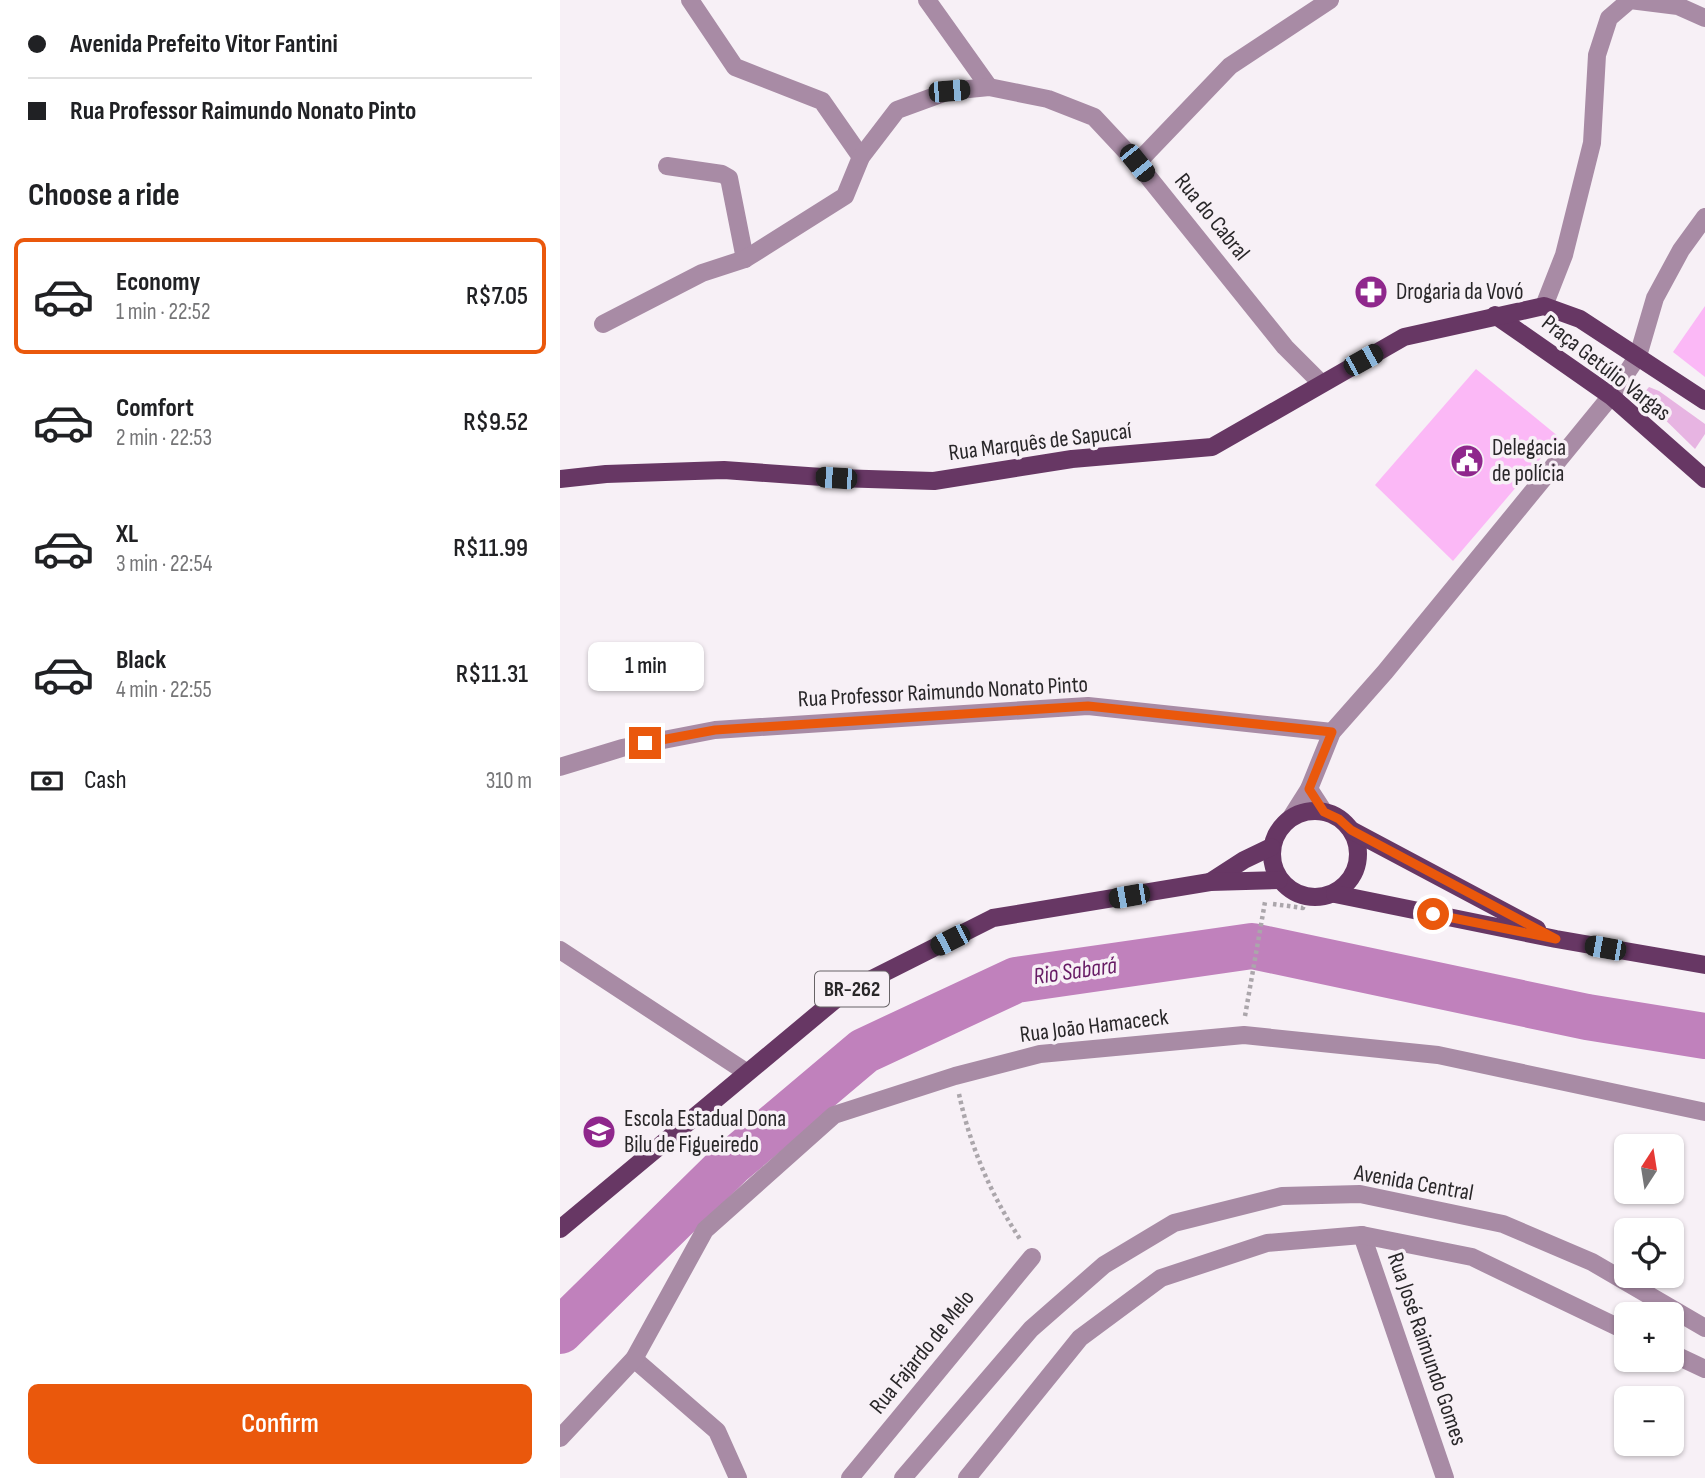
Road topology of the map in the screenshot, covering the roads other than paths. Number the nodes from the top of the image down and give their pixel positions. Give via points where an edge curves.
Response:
1 (690, 0) edge
2 (927, 0) edge
3 (1328, 1) edge
4 (1705, 18) edge
5 (989, 87) junction
6 (861, 157) junction
7 (1137, 163) junction
8 (667, 166) dead end
9 (1705, 216) edge
10 (745, 259) junction
11 (1544, 306) junction
12 (1495, 315) junction
13 (603, 324) dead end
14 (1638, 356) junction
15 (1321, 383) junction
16 (1611, 396) junction
17 (1705, 401) edge
18 (1705, 479) edge
19 (560, 480) edge
20 (1332, 732) junction
21 (560, 767) edge
22 (1309, 789) junction
23 (1324, 812) junction
24 (1290, 819) junction
25 (1351, 830) junction
26 (1271, 847) junction
27 (1279, 880) junction
28 (1210, 882) junction
29 (1335, 894) junction
30 (1556, 939) junction
31 (560, 950) edge
32 (1705, 965) edge
33 (746, 1072) junction
34 (1705, 1112) edge
35 (560, 1228) edge
36 (1362, 1235) junction
37 (1032, 1257) road end
38 (1614, 1325) edge
39 (1705, 1328) edge
40 (634, 1359) junction
41 (1684, 1359) edge
42 (1705, 1369) edge
43 (560, 1438) edge
44 (738, 1478) edge
45 (850, 1478) edge
46 (902, 1478) edge
47 (967, 1478) edge
48 (1445, 1478) edge

1 - 6 street via 735,67 822,100
2 - 5 street
3 - 7 street via 1230,66
4 - 11 street via 1678,6 1630,0 1609,18 1597,55 1592,143 1564,255
5 - 6 street, Rua do Cabral via 949,91 897,110
5 - 7 street, Rua do Cabral via 1048,99 1094,117
6 - 10 street, Rua do Cabral via 845,196
7 - 15 street, Rua do Cabral via 1284,347
8 - 10 street via 729,177
9 - 14 street via 1655,298
10 - 13 street, Rua do Cabral via 702,273
11 - 12 main road, Praça Getúlio Vargas
11 - 14 main road, Praça Getúlio Vargas via 1580,319
12 - 15 main road, Rua Marquês de Sapucaí via 1404,337
12 - 16 main road, Praça Getúlio Vargas
14 - 16 street
14 - 17 main road, Praça Getúlio Vargas
15 - 19 main road, Rua Marquês de Sapucaí via 1212,447 1073,459 934,481 724,470
16 - 18 main road, Praça Getúlio Vargas
16 - 20 street
20 - 21 street, Rua Professor Raimundo Nonato Pinto via 1088,706 715,730 622,748
20 - 22 street
22 - 23 street
22 - 24 street
23 - 24 main road
23 - 25 main road
24 - 26 main road
25 - 29 main road via 1359,858 1350,879
25 - 30 main road
26 - 27 main road
26 - 28 main road, BR-262
27 - 28 main road, BR-262
27 - 29 main road via 1304,902
28 - 33 main road, BR-262 via 993,918 842,994
29 - 30 main road
30 - 32 main road
31 - 33 street
33 - 35 main road, BR-262
34 - 40 street, Rua João Hamaceck via 1438,1055 1244,1035 1040,1054 834,1115 705,1230
36 - 38 street via 1472,1257
36 - 47 street via 1267,1243 1161,1278 1080,1338
36 - 48 street, Rua José Raimundo Gomes
37 - 45 street, Rua Fajardo de Melo
39 - 46 street, Avenida Central via 1592,1262 1503,1224 1360,1194 1282,1196 1174,1223 1104,1265 1031,1329
40 - 43 street, Rua João Hamaceck
40 - 44 street via 717,1431
41 - 42 street

